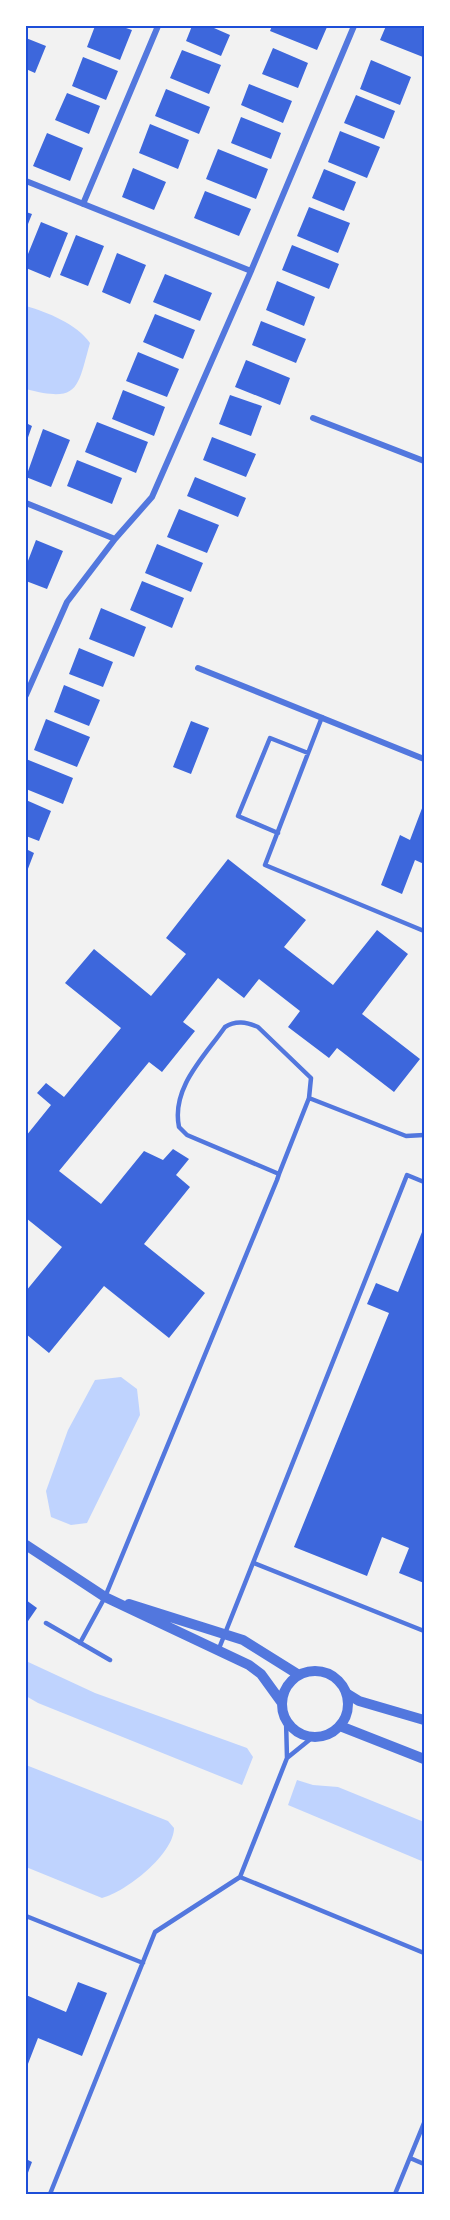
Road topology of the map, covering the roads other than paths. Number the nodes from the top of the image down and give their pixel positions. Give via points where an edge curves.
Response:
1 (158, 26) edge
2 (354, 26) edge
3 (26, 182) edge
4 (83, 204) junction
5 (251, 271) junction
6 (312, 418) dead end
7 (424, 461) edge
8 (26, 503) edge
9 (115, 539) junction
10 (198, 668) dead end
11 (26, 695) edge
12 (322, 717) junction
13 (308, 753) junction
14 (424, 759) edge
15 (278, 833) junction
16 (424, 931) edge
17 (309, 1098) junction
18 (424, 1135) edge
19 (279, 1174) junction
20 (424, 1182) edge
21 (26, 1545) edge
22 (254, 1563) junction
23 (105, 1597) junction
24 (46, 1623) dead end
25 (424, 1631) edge
26 (225, 1634) junction
27 (80, 1643) junction
28 (218, 1651) junction
29 (110, 1660) dead end
30 (299, 1675) junction
31 (346, 1693) junction
32 (282, 1703) junction
33 (286, 1720) junction
34 (424, 1720) edge
35 (340, 1726) junction
36 (313, 1737) junction
37 (287, 1758) junction
38 (424, 1759) edge
39 (240, 1877) junction
40 (26, 1916) edge
41 (424, 1953) edge
42 (143, 1963) junction
43 (424, 2123) edge
44 (410, 2158) junction
45 (424, 2164) edge
46 (50, 2194) edge
47 (395, 2194) edge

1 - 4 street
2 - 5 street
3 - 4 street
4 - 5 street
5 - 9 street via 152,497
6 - 7 street
8 - 9 street
9 - 11 street via 67,602
10 - 12 street
12 - 13 lane
12 - 14 street
13 - 15 lane
13 - 15 lane via 270,738 238,816
15 - 16 lane via 266,865
17 - 18 lane via 406,1136
17 - 19 lane
17 - 19 lane via 311,1078 258,1027 239,1022 225,1027 183,1086 177,1115 179,1127 187,1135
19 - 23 lane
20 - 22 lane via 407,1175
21 - 23 street
22 - 25 lane
22 - 26 lane
23 - 26 street
23 - 27 lane
23 - 28 street
24 - 27 lane
26 - 28 lane
26 - 30 street via 275,1658
27 - 29 lane
28 - 32 street via 261,1674
30 - 31 street via 309,1671 329,1674
30 - 32 street via 285,1690
31 - 34 street via 359,1701
31 - 35 street via 348,1707
32 - 33 street
33 - 36 street via 297,1732
33 - 37 lane
35 - 36 street
35 - 38 street
36 - 37 lane
37 - 39 lane
39 - 41 lane
39 - 42 lane via 155,1932
40 - 42 lane
42 - 46 lane
43 - 44 lane
44 - 45 lane
44 - 47 lane

